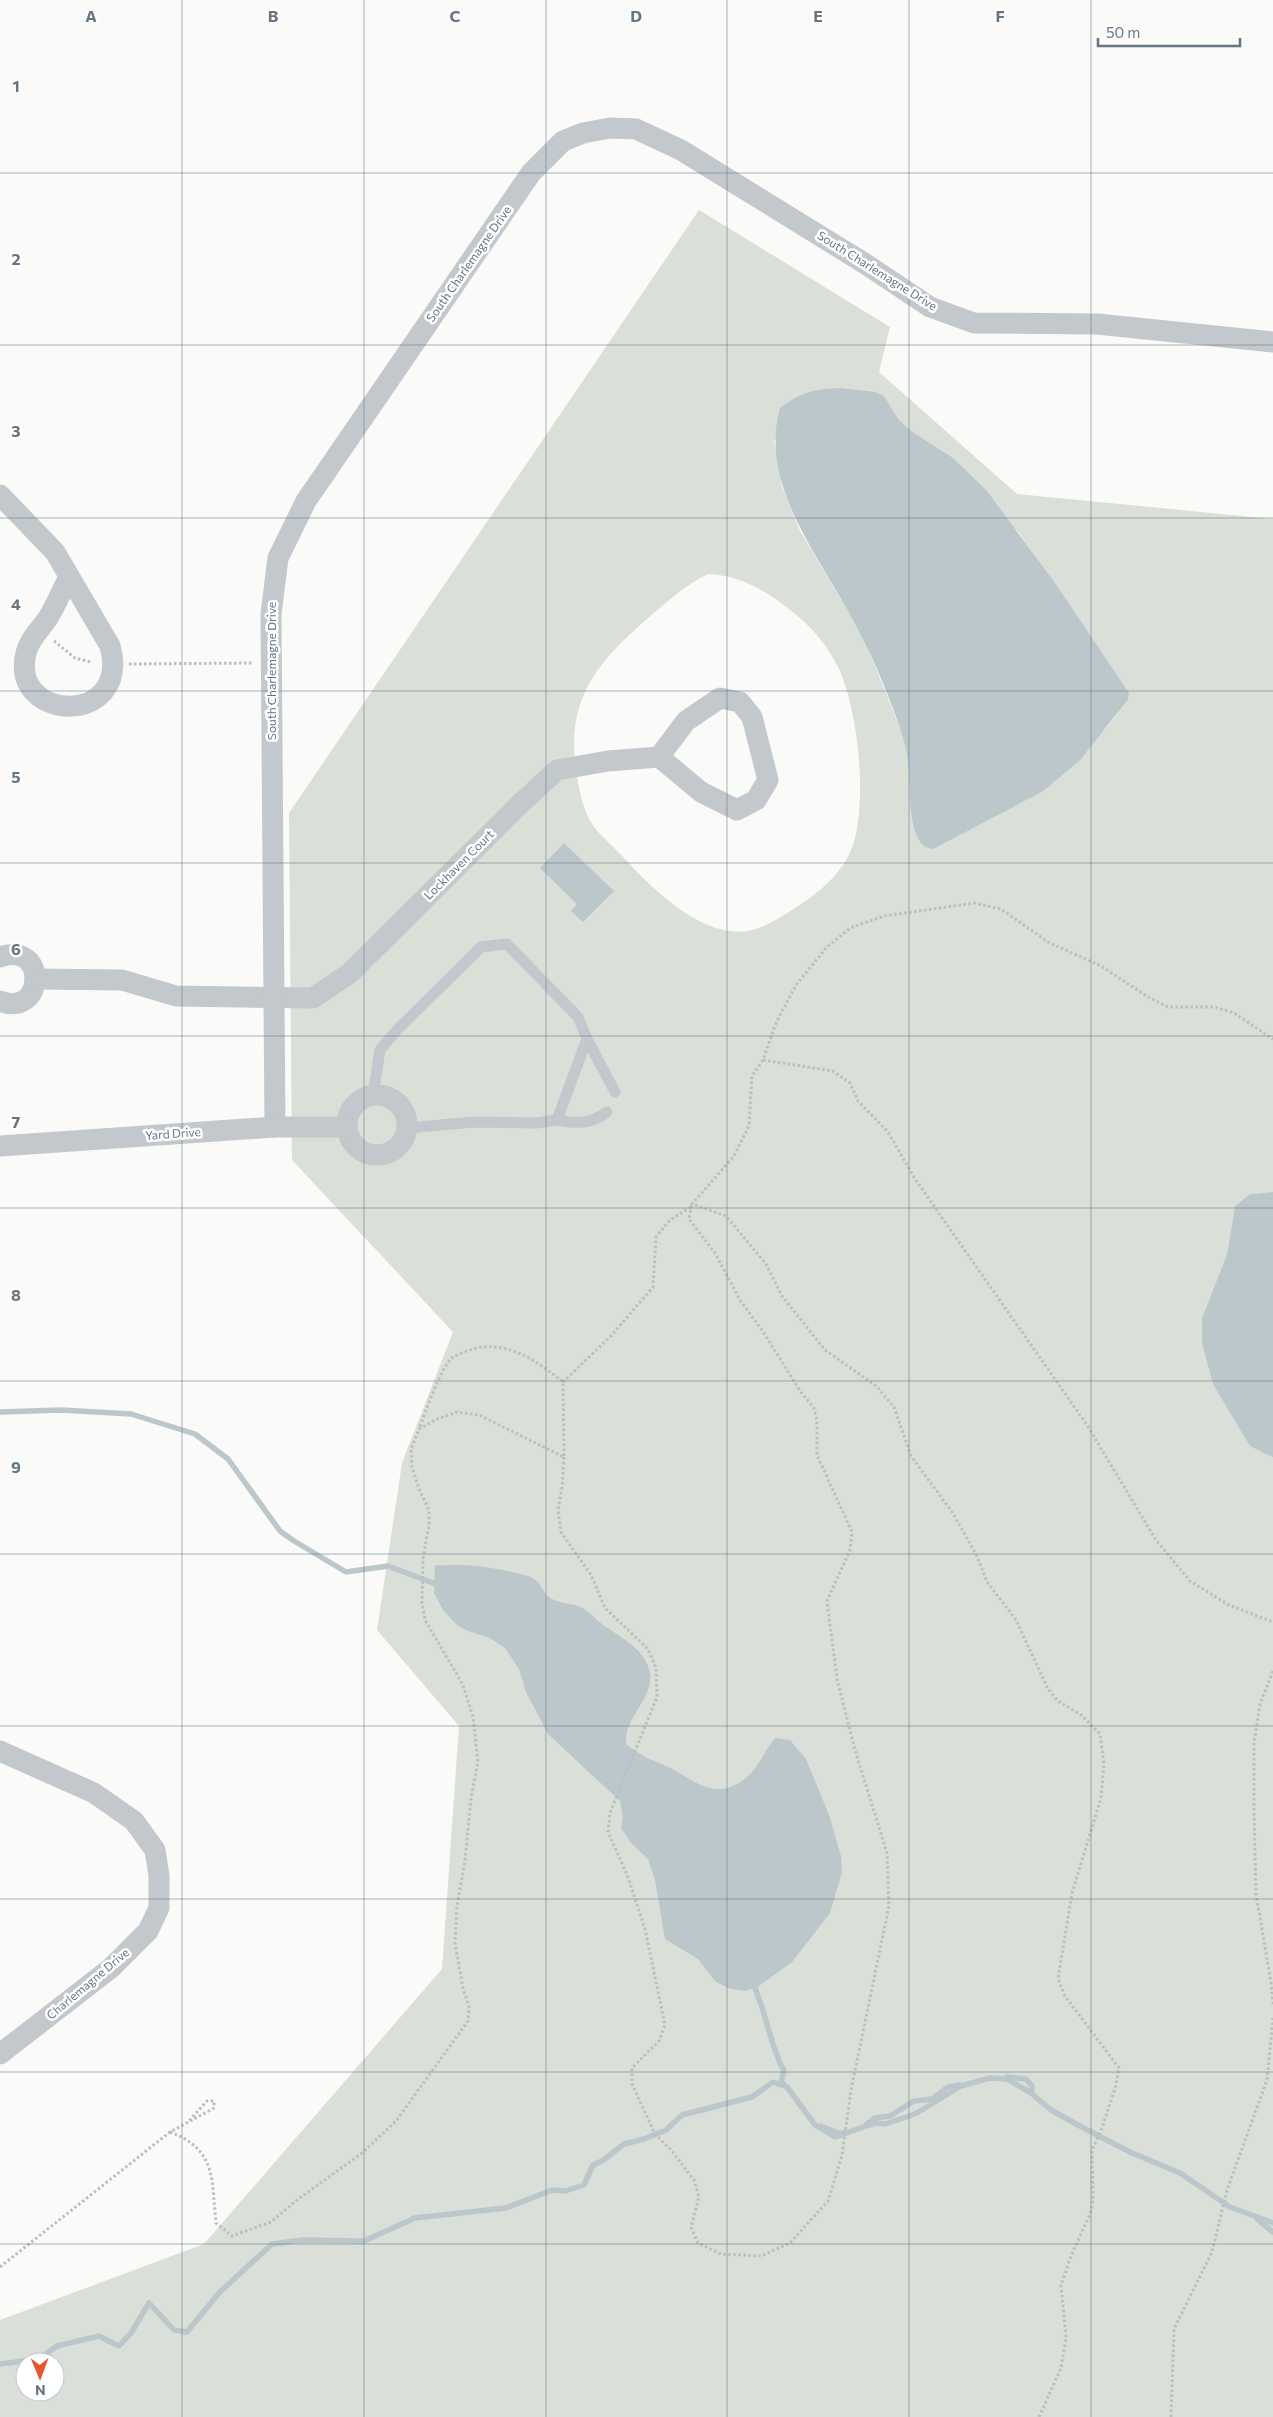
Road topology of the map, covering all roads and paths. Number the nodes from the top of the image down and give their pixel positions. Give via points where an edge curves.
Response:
1 (1273, 342) edge
2 (0, 495) edge
3 (68, 577) junction
4 (47, 636) dead end
5 (92, 662) dead end
6 (261, 662) dead end
7 (124, 664) dead end
8 (658, 757) junction
9 (0, 958) edge
10 (36, 979) junction
11 (272, 998) junction
12 (0, 1001) edge
13 (587, 1039) junction
14 (1273, 1039) edge
15 (763, 1060) junction
16 (615, 1092) dead end
17 (374, 1095) junction
18 (607, 1112) dead end
19 (557, 1120) junction
20 (275, 1127) junction
21 (346, 1127) junction
22 (408, 1128) junction
23 (0, 1146) edge
24 (691, 1205) junction
25 (563, 1382) junction
26 (419, 1430) junction
27 (564, 1457) junction
28 (1273, 1622) edge
29 (1273, 1672) edge
30 (0, 1751) edge
31 (1273, 2005) edge
32 (1273, 2018) edge
33 (0, 2054) edge
34 (188, 2122) junction
35 (170, 2132) junction
36 (0, 2267) edge
37 (1039, 2417) edge
38 (1171, 2417) edge

1 - 11 street, South Charlemagne Drive via 1097,324 974,323 930,307 695,159 636,130 610,128 583,133 563,142 531,173 306,501 278,558 271,614
2 - 3 street via 55,552
3 - 3 street via 48,618 28,645 24,663 34,691 46,701 72,708 87,704 100,695 113,672 113,657 110,646
4 - 5 path via 75,658
6 - 7 path
8 - 8 street via 701,792 738,810 756,800 768,780 752,717 740,702 720,698 686,721
8 - 11 street, Lockhaven Court via 608,760 557,770 350,974 313,998
9 - 10 street via 9,955 24,958 31,964
10 - 11 street, Lockhaven Court via 105,978 176,996
10 - 12 street via 35,987 25,1000 9,1004
11 - 20 street, South Charlemagne Drive
13 - 16 lane
13 - 17 lane via 578,1017 507,944 481,947 380,1050
13 - 19 lane
14 - 15 path via 1234,1013 1214,1007 1168,1007 1101,966 1048,942 1000,909 974,903 884,916 850,928 826,948 796,985 776,1023
15 - 24 path via 752,1076 749,1126 734,1156
15 - 28 path via 833,1071 850,1083 858,1102 888,1132 915,1179 1086,1425 1156,1540 1190,1581 1229,1605
17 - 21 street via 359,1100 352,1108
17 - 22 street via 388,1096 396,1101 403,1109
18 - 19 lane via 596,1120 575,1124
19 - 22 lane via 473,1122
20 - 21 street, Yard Drive
20 - 23 street, Yard Drive
21 - 22 street via 354,1145 376,1155 391,1152 399,1146
24 - 25 path via 670,1220 656,1237 653,1287 611,1336
24 - 27 path via 689,1219 715,1253 740,1300 814,1408 817,1455 852,1532 850,1550 827,1602 837,1678 855,1750 888,1853 889,1906 851,2090 840,2164 828,2200 812,2220 790,2243 761,2256 722,2254 698,2243 691,2227 699,2197 694,2180 655,2134 632,2084 632,2068 658,2041 665,2025 645,1929 628,1877 608,1832 610,1813 658,1697 656,1668 648,1649 604,1608 591,1575 560,1532 558,1510
24 - 37 path via 726,1216 766,1264 782,1296 825,1350 876,1386 894,1407 911,1456 952,1512 976,1554 987,1582 1016,1620 1048,1689 1058,1702 1080,1715 1100,1734 1104,1765 1102,1798 1072,1893 1058,1979 1065,1996 1118,2068 1113,2094 1092,2150 1093,2201 1090,2214 1061,2285 1066,2337 1061,2368
25 - 26 path via 541,1364 510,1348 480,1346 452,1358 439,1379
25 - 27 path
26 - 27 path via 457,1412 478,1415
26 - 35 path via 411,1448 412,1467 429,1510 422,1604 425,1620 462,1685 473,1717 478,1762 456,1906 455,1943 469,2006 468,2021 396,2121 362,2153 270,2222 242,2233 232,2236 216,2224 213,2177 206,2160 187,2138
29 - 31 path via 1260,1704 1254,1744 1254,1812 1256,1894
30 - 33 street, Charlemagne Drive via 94,1793 134,1821 155,1850 159,1876 159,1908 148,1931 111,1968
32 - 38 path via 1267,2080 1227,2190 1212,2252 1174,2329
34 - 34 path via 214,2108 214,2102 207,2101
34 - 35 path
35 - 36 path

